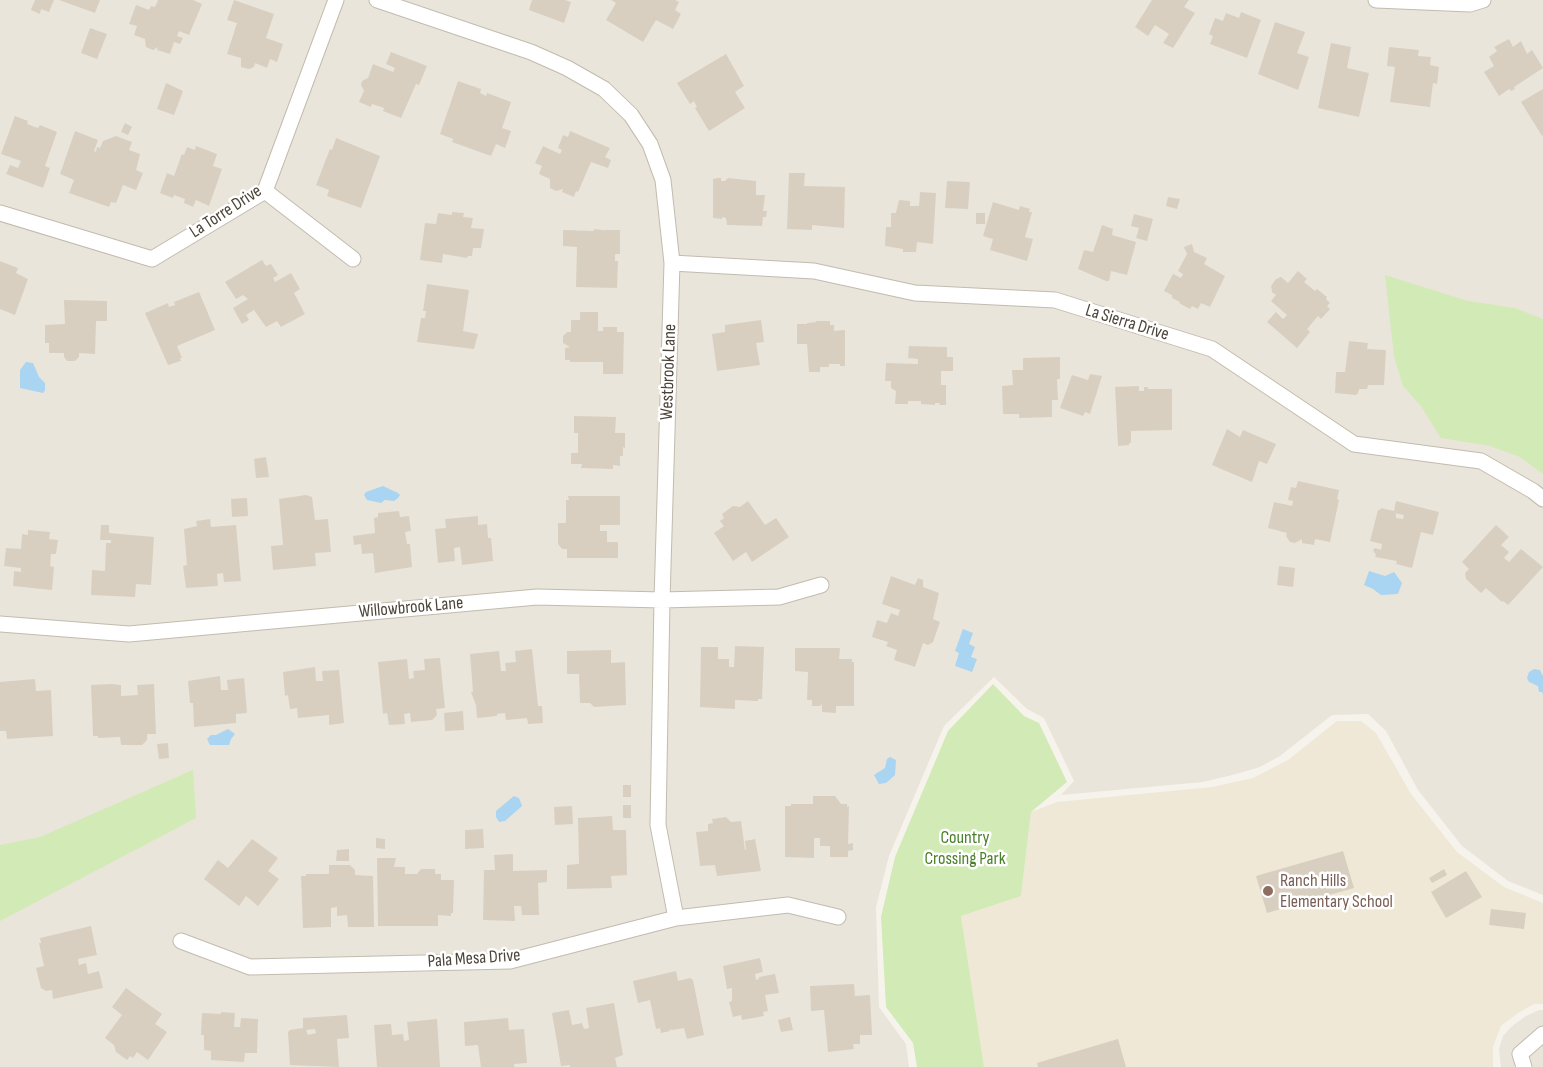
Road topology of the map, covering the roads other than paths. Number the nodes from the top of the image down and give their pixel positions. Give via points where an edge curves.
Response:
1 (336, 0) edge
2 (377, 0) edge
3 (1376, 0) edge
4 (1484, 0) edge
5 (265, 191) junction
6 (0, 213) edge
7 (353, 259) dead end
8 (672, 263) junction
9 (1543, 499) edge
10 (821, 585) dead end
11 (662, 600) junction
12 (0, 624) edge
13 (838, 917) dead end
14 (676, 918) junction
15 (181, 941) dead end
16 (1543, 1035) edge
17 (1522, 1060) edge

1 - 5 street, La Torre Drive
2 - 8 street, Westbrook Lane via 531,52 604,89 631,115 650,144 663,180
3 - 4 street via 1470,4
5 - 6 street, La Torre Drive via 152,259
5 - 7 street
8 - 9 street, La Sierra Drive via 814,271 915,293 1055,300 1212,349 1354,444 1481,461
8 - 11 street, Westbrook Lane
10 - 11 street, Willowbrook Lane via 779,597
11 - 12 street, Willowbrook Lane via 537,597 129,633
11 - 14 street, Westbrook Lane via 658,825
13 - 14 street, Pala Mesa Drive via 788,905
14 - 15 street, Pala Mesa Drive via 510,961 250,967
16 - 17 street

